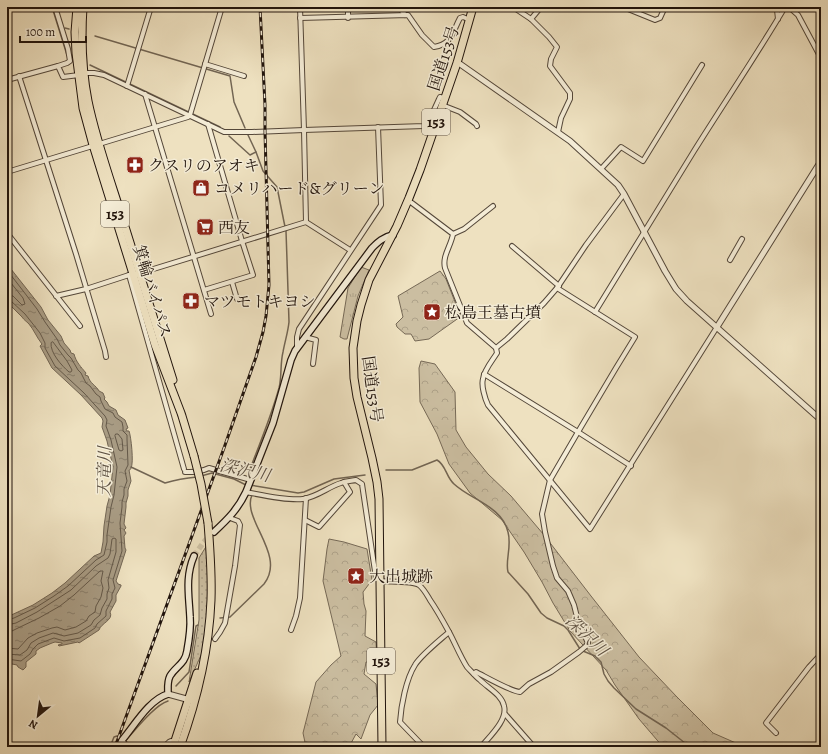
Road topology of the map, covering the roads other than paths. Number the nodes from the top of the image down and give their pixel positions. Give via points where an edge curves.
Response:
1 (55, 7) edge
2 (77, 7) edge
3 (83, 7) edge
4 (151, 7) edge
5 (217, 7) edge
6 (300, 7) edge
7 (348, 7) edge
8 (399, 7) edge
9 (473, 7) edge
10 (513, 7) edge
11 (541, 7) edge
12 (623, 7) edge
13 (665, 7) edge
14 (774, 7) edge
15 (785, 7) edge
16 (789, 7) edge
17 (222, 8) edge
18 (405, 15) junction
19 (300, 18) junction
20 (348, 18) junction
21 (531, 19) junction
22 (778, 19) junction
23 (470, 20) junction
24 (821, 58) edge
25 (457, 63) junction
26 (58, 66) junction
27 (702, 66) dead end
28 (204, 67) junction
29 (81, 74) junction
30 (19, 76) junction
31 (244, 76) dead end
32 (7, 80) edge
33 (128, 84) junction
34 (145, 94) junction
35 (443, 102) junction
36 (191, 113) junction
37 (208, 124) junction
38 (477, 126) dead end
39 (155, 127) junction
40 (378, 127) junction
41 (304, 130) junction
42 (558, 132) junction
43 (96, 144) junction
44 (46, 159) junction
45 (821, 161) edge
46 (600, 169) junction
47 (7, 172) edge
48 (624, 194) junction
49 (408, 201) junction
50 (492, 206) dead end
51 (306, 222) junction
52 (645, 232) junction
53 (7, 233) edge
54 (453, 234) junction
55 (393, 235) junction
56 (742, 239) dead end
57 (242, 241) junction
58 (512, 246) dead end
59 (350, 250) junction
60 (194, 256) junction
61 (730, 260) dead end
62 (134, 274) junction
63 (232, 282) junction
64 (558, 287) junction
65 (86, 289) junction
66 (204, 290) junction
67 (56, 296) junction
68 (237, 299) dead end
69 (595, 312) junction
70 (211, 314) dead end
71 (80, 326) dead end
72 (717, 327) junction
73 (305, 337) junction
74 (297, 347) junction
75 (496, 348) junction
76 (106, 357) dead end
77 (313, 364) dead end
78 (484, 374) junction
79 (821, 420) edge
80 (578, 432) junction
81 (631, 466) junction
82 (550, 480) junction
83 (250, 482) junction
84 (342, 482) junction
85 (247, 491) junction
86 (306, 498) junction
87 (230, 518) junction
88 (304, 520) junction
89 (214, 532) tunnel mouth
90 (194, 556) tunnel mouth
91 (380, 581) junction
92 (291, 630) dead end
93 (449, 632) junction
94 (215, 639) dead end
95 (821, 654) edge
96 (474, 674) junction
97 (168, 694) junction
98 (192, 700) junction
99 (505, 714) junction
100 (776, 733) dead end
101 (122, 741) junction
102 (172, 744) edge
103 (116, 747) edge
104 (129, 747) edge
105 (164, 747) edge
106 (180, 747) edge
107 (382, 747) edge
108 (424, 747) edge
109 (481, 747) edge
110 (534, 747) edge

1 - 26 street via 70,61
2 - 29 highway, 箕輪バイパス / 153 via 76,53
3 - 29 highway, 箕輪バイパス / 153
4 - 33 street
5 - 17 street
6 - 19 street
7 - 20 street
8 - 18 street
9 - 23 highway, 国道153号 / 153
10 - 21 street
11 - 21 street
12 - 13 street via 655,20 660,18
14 - 22 street
15 - 22 street
16 - 24 street via 798,15
17 - 28 street
18 - 20 street
18 - 23 street via 408,15 422,36 434,47 449,41 460,18
19 - 20 street
19 - 41 street
21 - 42 street via 556,45 550,66 570,93
22 - 52 street
23 - 25 highway, 国道153号 / 153
25 - 35 highway, 国道153号 / 153
25 - 42 street
26 - 29 street via 63,77
26 - 30 street
27 - 46 street via 643,161 621,147
28 - 31 street
28 - 36 street
29 - 33 street via 104,75
29 - 43 highway, 箕輪バイパス / 153
30 - 32 street
30 - 44 street
33 - 34 street
34 - 36 street
34 - 39 street
35 - 38 street
35 - 40 street via 439,99 426,125
35 - 49 highway, 国道153号 / 153
36 - 37 street
36 - 39 street via 188,117
37 - 41 street via 224,132
37 - 57 street
39 - 43 street
39 - 60 street
40 - 41 street
40 - 59 street via 381,205
41 - 51 street
42 - 46 street
43 - 44 street
43 - 62 highway, 箕輪バイパス / 153
44 - 47 street
44 - 65 street
45 - 72 street
46 - 48 street
48 - 52 street
48 - 64 street
49 - 54 street
49 - 55 highway, 国道153号 / 153
50 - 54 street via 464,229
51 - 57 street
51 - 59 street
52 - 69 street
52 - 72 street via 676,289
53 - 67 street
54 - 75 street via 443,262 445,268 467,323
55 - 73 main road via 386,236 372,248
55 - 91 highway, 国道153号 / 153 via 364,294 354,348 357,397 378,488
56 - 61 street
57 - 60 street
57 - 63 street via 254,275
58 - 64 street
59 - 74 street via 299,329
60 - 62 street
60 - 66 street
62 - 65 street
62 - 83 street via 185,471 195,472 209,468
62 - 98 highway, 箕輪バイパス / 153, bridge via 183,412 208,523 211,564 209,627 204,658
63 - 66 street
63 - 68 street
64 - 69 street
64 - 75 street via 507,340
65 - 67 street
65 - 76 street
66 - 70 street
67 - 71 street
69 - 80 street via 635,337
72 - 79 street
72 - 81 street
73 - 74 main road
73 - 77 street via 316,340
74 - 83 main road via 271,428
75 - 78 street via 497,353
78 - 80 street
78 - 82 street via 482,380 488,405
80 - 81 street
80 - 82 street
81 - 82 street via 590,529
82 - 96 street via 542,514 545,532 557,578 568,591 588,643 579,652 520,692 476,672
83 - 85 main road
84 - 86 street
84 - 88 street via 350,492 319,527
84 - 91 street via 356,480 362,484 376,578
85 - 86 street via 294,499
85 - 87 main road
86 - 88 street
87 - 89 main road
87 - 94 street via 240,524 235,566 225,623
88 - 92 street via 300,598
90 - 97 main road via 188,581 190,632 187,653 183,662 169,678
91 - 93 street via 419,585
91 - 107 highway, 国道153号 / 153
93 - 96 street via 456,648
93 - 108 street via 415,664 400,712 400,722
95 - 100 street via 766,723
96 - 99 street via 503,701
97 - 98 street
97 - 101 main road via 160,697 141,716
98 - 102 highway, 箕輪バイパス / 153
98 - 106 highway, 箕輪バイパス / 153
99 - 109 street
99 - 110 street
101 - 103 main road
101 - 104 street
102 - 105 street via 168,742

